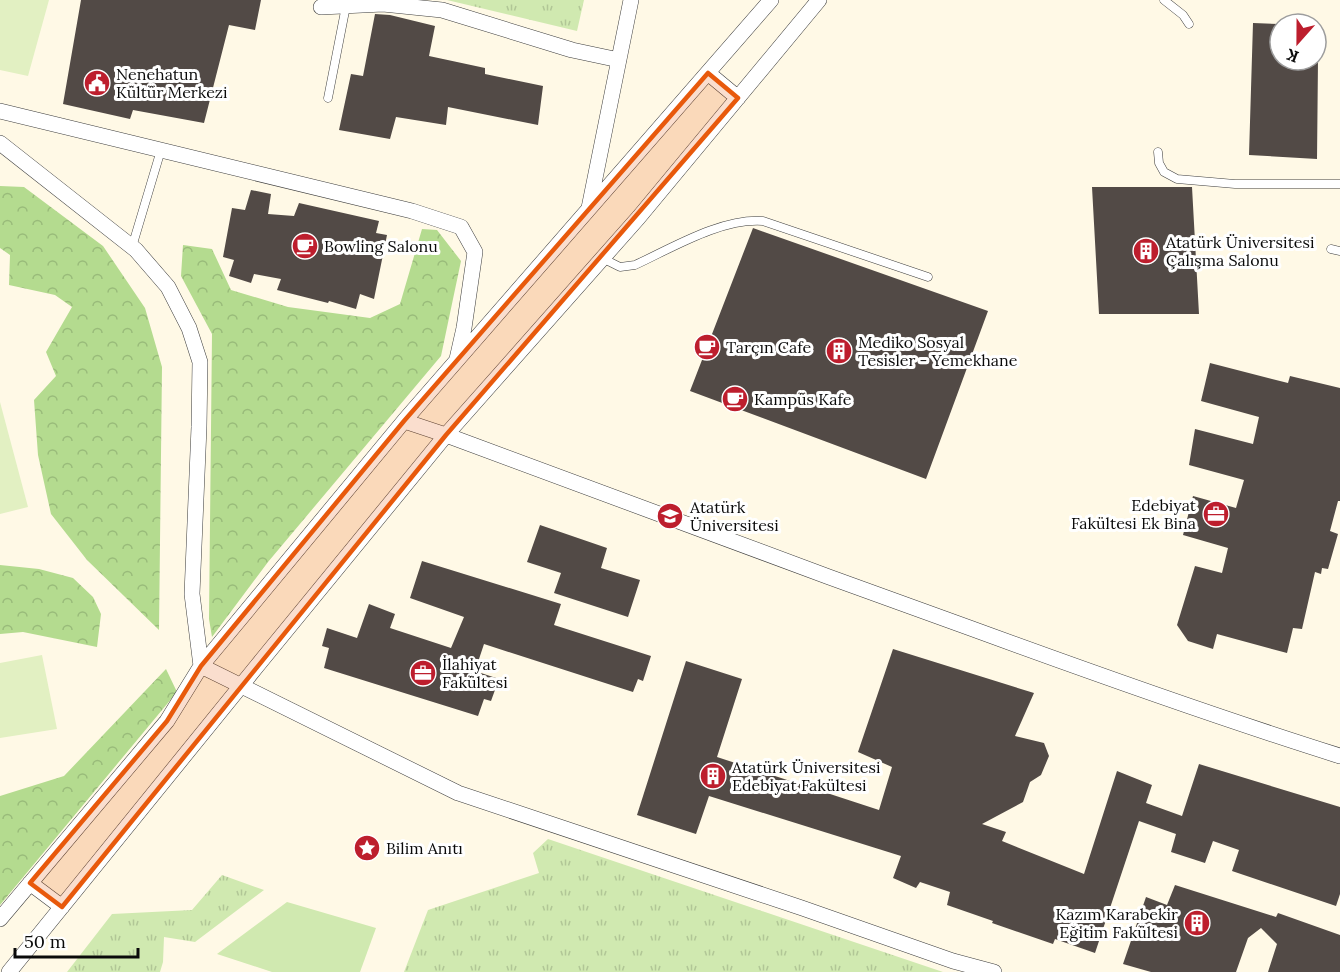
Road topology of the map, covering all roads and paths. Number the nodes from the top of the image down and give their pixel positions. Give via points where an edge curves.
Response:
1 (631, 0) edge
2 (771, 0) edge
3 (819, 0) edge
4 (1164, 0) edge
5 (346, 6) junction
6 (321, 7) dead end
7 (1189, 24) dead end
8 (619, 60) junction
9 (708, 73) junction
10 (328, 98) dead end
11 (738, 98) junction
12 (0, 111) edge
13 (0, 142) edge
14 (161, 150) junction
15 (1158, 152) dead end
16 (1340, 184) edge
17 (588, 211) junction
18 (132, 247) junction
19 (1331, 249) dead end
20 (1340, 251) edge
21 (602, 258) junction
22 (928, 277) dead end
23 (457, 362) junction
24 (404, 421) junction
25 (446, 435) junction
26 (201, 666) junction
27 (239, 687) junction
28 (1340, 756) edge
29 (30, 883) junction
30 (62, 907) junction
31 (0, 919) edge
32 (9, 972) edge
33 (994, 972) edge

1 - 8 street
2 - 9 street
3 - 11 street
4 - 7 lane
5 - 6 street
5 - 8 street via 382,4 442,10 572,50
5 - 10 lane
8 - 17 street
9 - 11 street
9 - 17 street
11 - 21 street
12 - 14 street
13 - 18 street
14 - 18 lane
14 - 23 street via 412,211 461,227 475,252
15 - 16 lane via 1164,172 1177,179 1235,184
17 - 23 street
18 - 26 street via 168,287 189,328 200,362 192,594
19 - 20 lane
21 - 22 lane via 620,267 634,266 726,224 750,220 763,221
21 - 25 street
23 - 24 street
24 - 25 street
24 - 26 street
25 - 27 street
25 - 28 street via 832,579 1231,722
26 - 27 street
26 - 29 street via 167,721
27 - 30 street
27 - 33 street via 458,793
29 - 30 street
29 - 31 street
30 - 32 street

